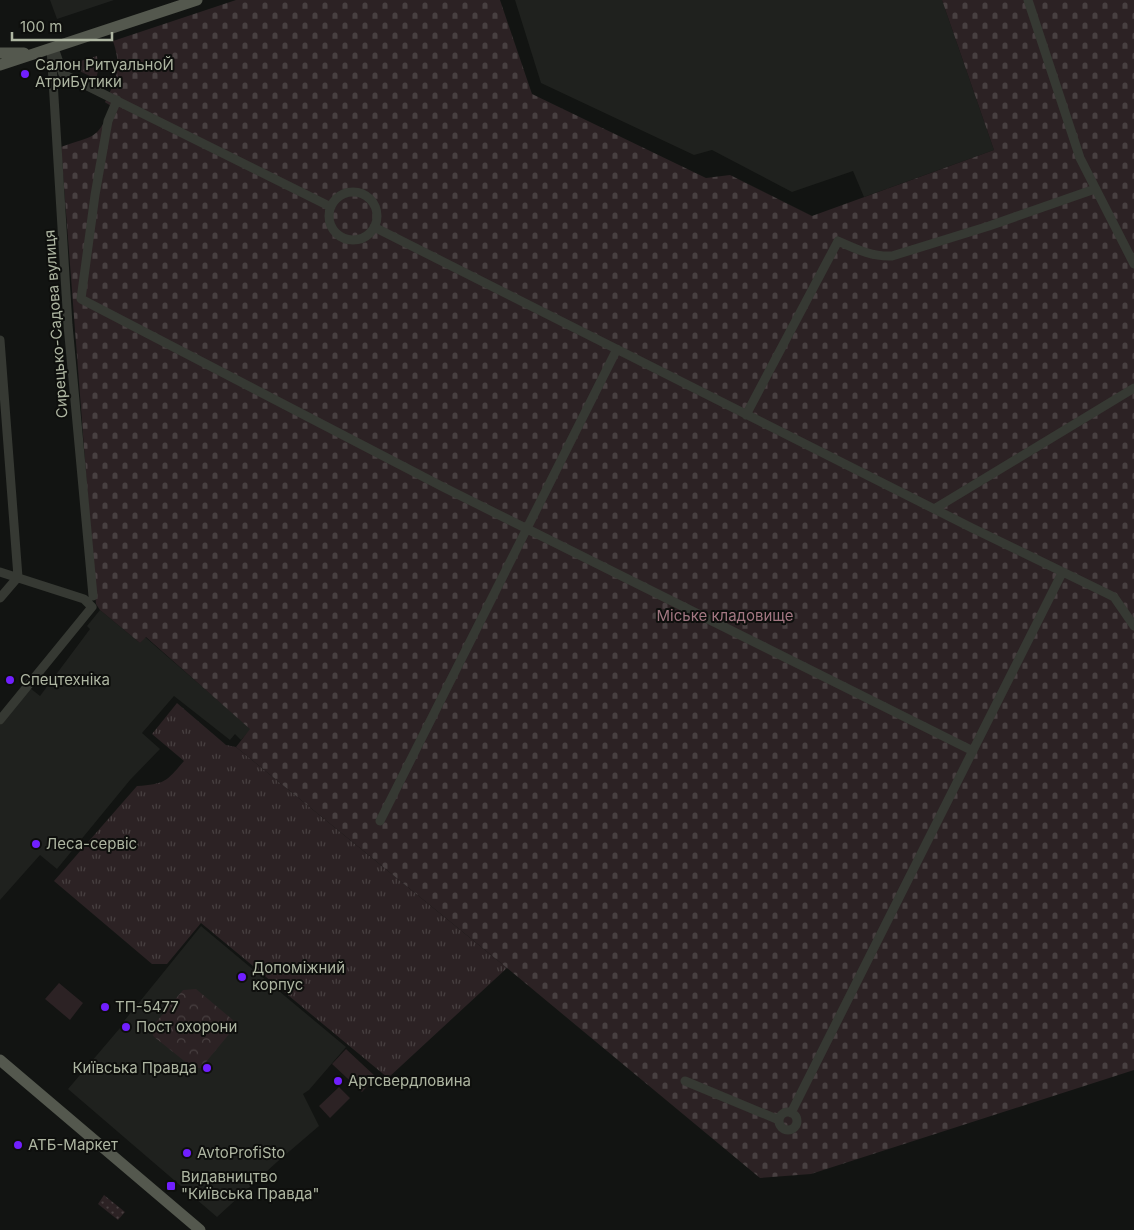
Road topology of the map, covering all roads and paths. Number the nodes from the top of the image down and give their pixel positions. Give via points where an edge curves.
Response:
1 (197, 0) edge
2 (1028, 0) edge
3 (53, 48) junction
4 (0, 53) edge
5 (38, 53) junction
6 (0, 65) edge
7 (117, 100) junction
8 (1095, 189) junction
9 (331, 207) junction
10 (374, 227) junction
11 (1134, 264) edge
12 (0, 340) edge
13 (617, 349) junction
14 (1134, 388) edge
15 (746, 415) junction
16 (934, 509) junction
17 (528, 528) junction
18 (0, 572) edge
19 (1062, 573) junction
20 (18, 577) junction
21 (93, 596) dead end
22 (0, 598) edge
23 (1134, 626) edge
24 (0, 720) edge
25 (973, 751) junction
26 (380, 822) dead end
27 (0, 1060) edge
28 (685, 1081) dead end
29 (792, 1113) junction
30 (779, 1120) junction
31 (200, 1230) edge

1 - 3 main road
2 - 8 street via 1080,158
3 - 5 main road
3 - 7 street via 63,74
3 - 21 street, Сирецько-Садова вулиця via 68,325
4 - 5 main road
5 - 6 main road
7 - 9 street
7 - 17 street via 108,121 81,299
8 - 11 street
8 - 15 street via 892,256 880,257 838,242
9 - 10 street via 329,221 341,237 348,240 363,238
9 - 10 street via 346,194 361,194 368,198 376,211
10 - 13 street
12 - 20 street
13 - 15 street
13 - 17 street
14 - 16 street
15 - 16 street
16 - 19 street
17 - 25 street
17 - 26 street
18 - 20 street
19 - 23 street via 1114,597
19 - 25 street
20 - 22 street
20 - 24 street via 84,600 92,607
25 - 29 street
27 - 31 main road
28 - 30 street
29 - 30 street via 783,1113
29 - 30 street via 796,1120 793,1128 785,1129

